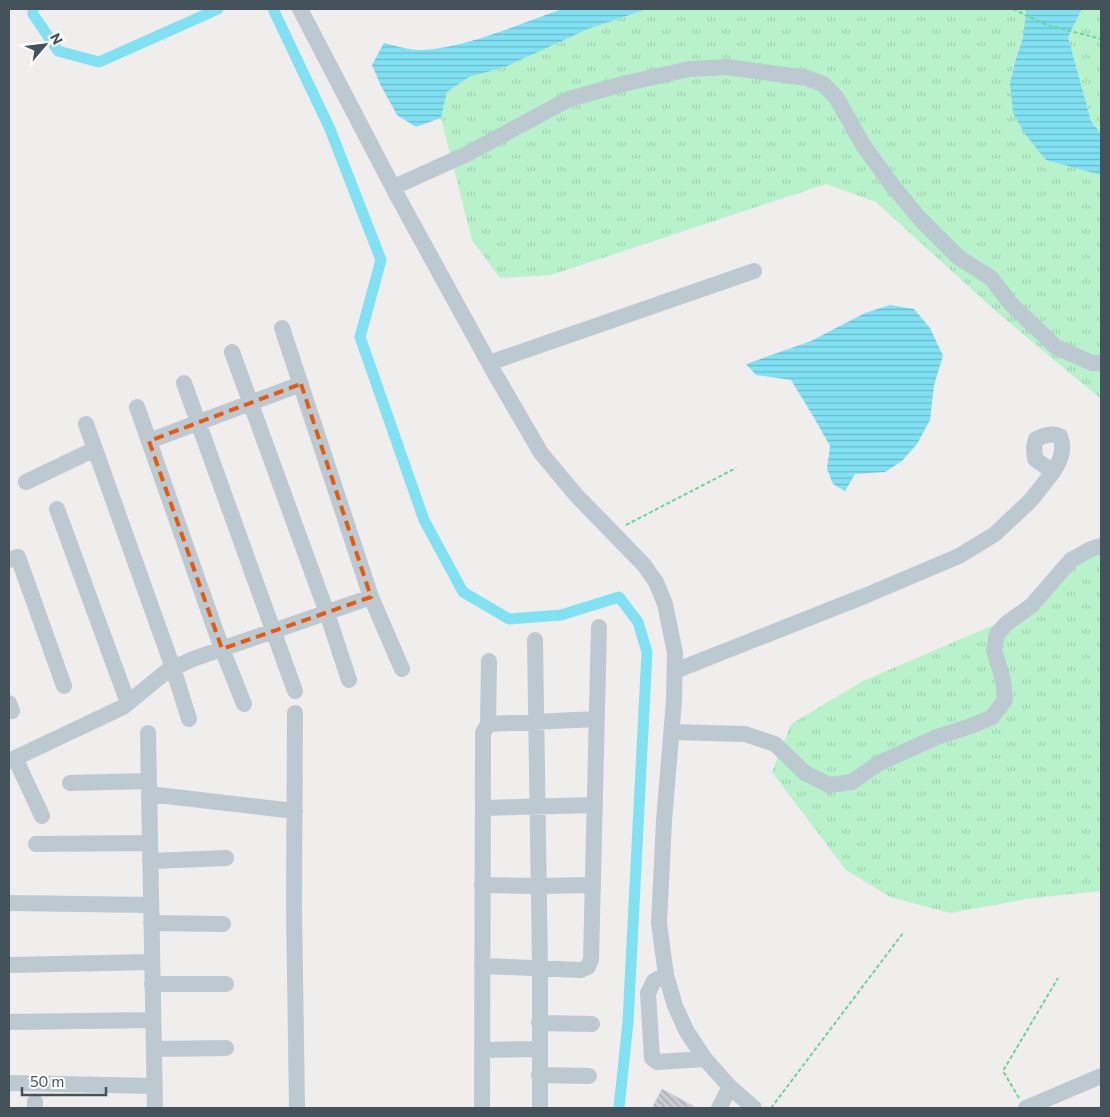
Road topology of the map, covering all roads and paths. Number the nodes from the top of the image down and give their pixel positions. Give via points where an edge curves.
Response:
1 (300, 9) edge
2 (1013, 9) edge
3 (1101, 39) edge
4 (394, 187) junction
5 (754, 271) dead end
6 (282, 328) dead end
7 (232, 352) dead end
8 (1101, 362) edge
9 (489, 363) junction
10 (184, 383) dead end
11 (301, 384) junction
12 (251, 404) junction
13 (137, 406) dead end
14 (198, 423) junction
15 (86, 424) dead end
16 (149, 441) junction
17 (95, 449) junction
18 (736, 468) dead end
19 (1053, 472) dead end
20 (26, 482) dead end
21 (57, 509) dead end
22 (613, 532) junction
23 (1101, 546) edge
24 (9, 560) edge
25 (371, 597) junction
26 (326, 613) junction
27 (599, 627) dead end
28 (274, 631) junction
29 (534, 640) dead end
30 (222, 648) junction
31 (489, 661) dead end
32 (173, 668) junction
33 (402, 669) dead end
34 (675, 672) junction
35 (349, 680) dead end
36 (64, 686) dead end
37 (295, 691) dead end
38 (128, 703) junction
39 (244, 704) dead end
40 (295, 713) dead end
41 (189, 719) dead end
42 (597, 719) junction
43 (535, 721) junction
44 (488, 724) junction
45 (672, 732) junction
46 (148, 733) dead end
47 (12, 760) edge
48 (70, 783) dead end
49 (149, 788) junction
50 (595, 805) junction
51 (537, 806) junction
52 (482, 808) junction
53 (295, 811) junction
54 (42, 816) dead end
55 (150, 843) junction
56 (36, 844) dead end
57 (226, 858) dead end
58 (150, 861) junction
59 (482, 885) junction
60 (593, 885) junction
61 (538, 886) junction
62 (9, 903) edge
63 (151, 905) junction
64 (151, 924) junction
65 (223, 924) dead end
66 (903, 933) dead end
67 (152, 962) junction
68 (9, 965) edge
69 (482, 966) junction
70 (540, 968) junction
71 (666, 975) junction
72 (1058, 978) dead end
73 (152, 984) junction
74 (226, 984) dead end
75 (153, 1020) junction
76 (9, 1022) edge
77 (539, 1023) junction
78 (592, 1024) dead end
79 (226, 1048) dead end
80 (154, 1049) junction
81 (539, 1049) junction
82 (482, 1050) junction
83 (705, 1059) junction
84 (539, 1075) junction
85 (590, 1076) dead end
86 (1101, 1076) edge
87 (10, 1083) edge
88 (154, 1086) junction
89 (730, 1087) junction
90 (155, 1108) edge
91 (297, 1108) edge
92 (482, 1108) edge
93 (540, 1108) edge
94 (719, 1108) edge
95 (754, 1108) edge
96 (771, 1108) edge
97 (1026, 1108) edge

1 - 4 street
2 - 3 path via 1047,25
4 - 8 street via 467,154 569,99 627,83 689,69 728,67 807,78 823,84 836,96 862,145 892,185 958,257 991,278 1011,304 1056,347 1092,363
4 - 9 street
5 - 9 street
6 - 11 street
7 - 12 street
9 - 22 street via 541,453
10 - 14 street
11 - 12 street
11 - 25 street
12 - 14 street
12 - 26 street
13 - 16 street
14 - 16 street
14 - 28 street
15 - 17 street
16 - 30 street
17 - 20 street
17 - 32 street
18 - 22 path
19 - 34 street via 1031,500 995,534 959,556
21 - 38 street
22 - 34 street via 656,582 665,604 676,652
23 - 45 street via 1071,560 1032,605 997,634 994,650 1005,700 992,717 937,737 879,764 852,782 829,785 805,773 774,744 744,734
24 - 36 street via 18,557
25 - 26 street
25 - 33 street
26 - 28 street
26 - 35 street
27 - 42 street
28 - 30 street
28 - 37 street
29 - 43 street
30 - 32 street
30 - 39 street
31 - 44 street
32 - 38 street
32 - 41 street
34 - 45 street
38 - 47 street
40 - 53 street
42 - 43 street
42 - 50 street
43 - 44 street
43 - 51 street
44 - 52 street via 483,733
45 - 71 street via 659,923
46 - 49 street
47 - 54 street
48 - 49 street
49 - 53 street
49 - 55 street
50 - 51 street
50 - 60 street
51 - 52 street
51 - 61 street
52 - 59 street
53 - 91 street
55 - 56 street
55 - 58 street
57 - 58 street
58 - 63 street
59 - 61 street
59 - 69 street
60 - 61 street
60 - 70 street via 591,959 588,967 581,970
61 - 70 street
62 - 63 street
63 - 64 street
64 - 65 street
64 - 67 street
66 - 96 path
67 - 68 street
67 - 73 street
69 - 70 street
69 - 82 street
70 - 77 street
71 - 83 street via 688,1032
71 - 83 street via 654,981 648,993 652,1058 657,1062
72 - 97 path via 1003,1071
73 - 74 street
73 - 75 street
75 - 76 street
75 - 80 street
77 - 78 street
77 - 81 street
79 - 80 street
80 - 88 street
81 - 82 street
81 - 84 street
82 - 92 street
83 - 89 street
84 - 85 street
84 - 93 street
86 - 97 street
87 - 88 street
88 - 90 street
89 - 94 street
89 - 95 street

